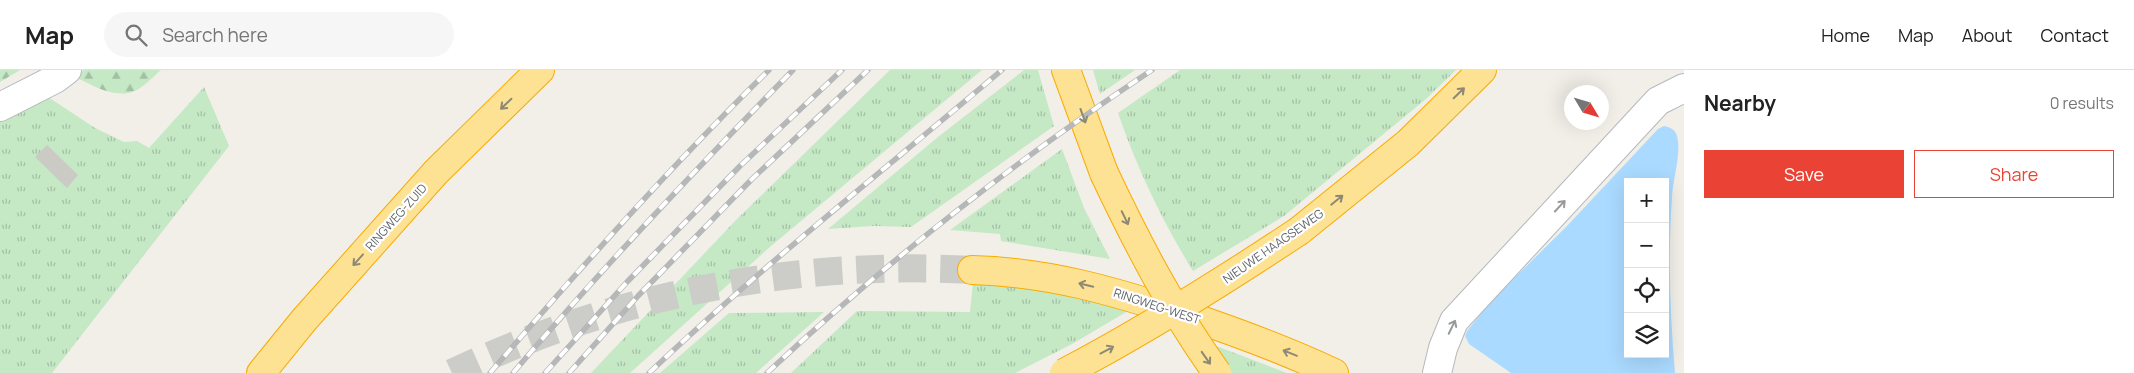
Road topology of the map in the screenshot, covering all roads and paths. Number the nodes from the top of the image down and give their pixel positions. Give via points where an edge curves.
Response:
1 (67, 70) edge
2 (540, 70) edge
3 (1066, 70) edge
4 (1482, 70) edge
5 (1684, 88) edge
6 (0, 107) edge
7 (972, 270) tunnel mouth
8 (261, 373) edge
9 (1064, 373) edge
10 (1217, 373) edge
11 (1334, 373) edge
12 (1437, 373) edge

1 - 6 street
2 -> 8 highway, RINGWEG-ZUID via 436,172
3 -> 10 highway, bridge via 1104,174 1146,259
9 -> 4 highway, NIEUWE HAAGSEWEG, bridge via 1198,298 1299,231 1408,143
12 -> 5 street via 1454,321 1658,100
11 -> 7 highway, RINGWEG-WEST via 1247,336 1117,293 1045,276

